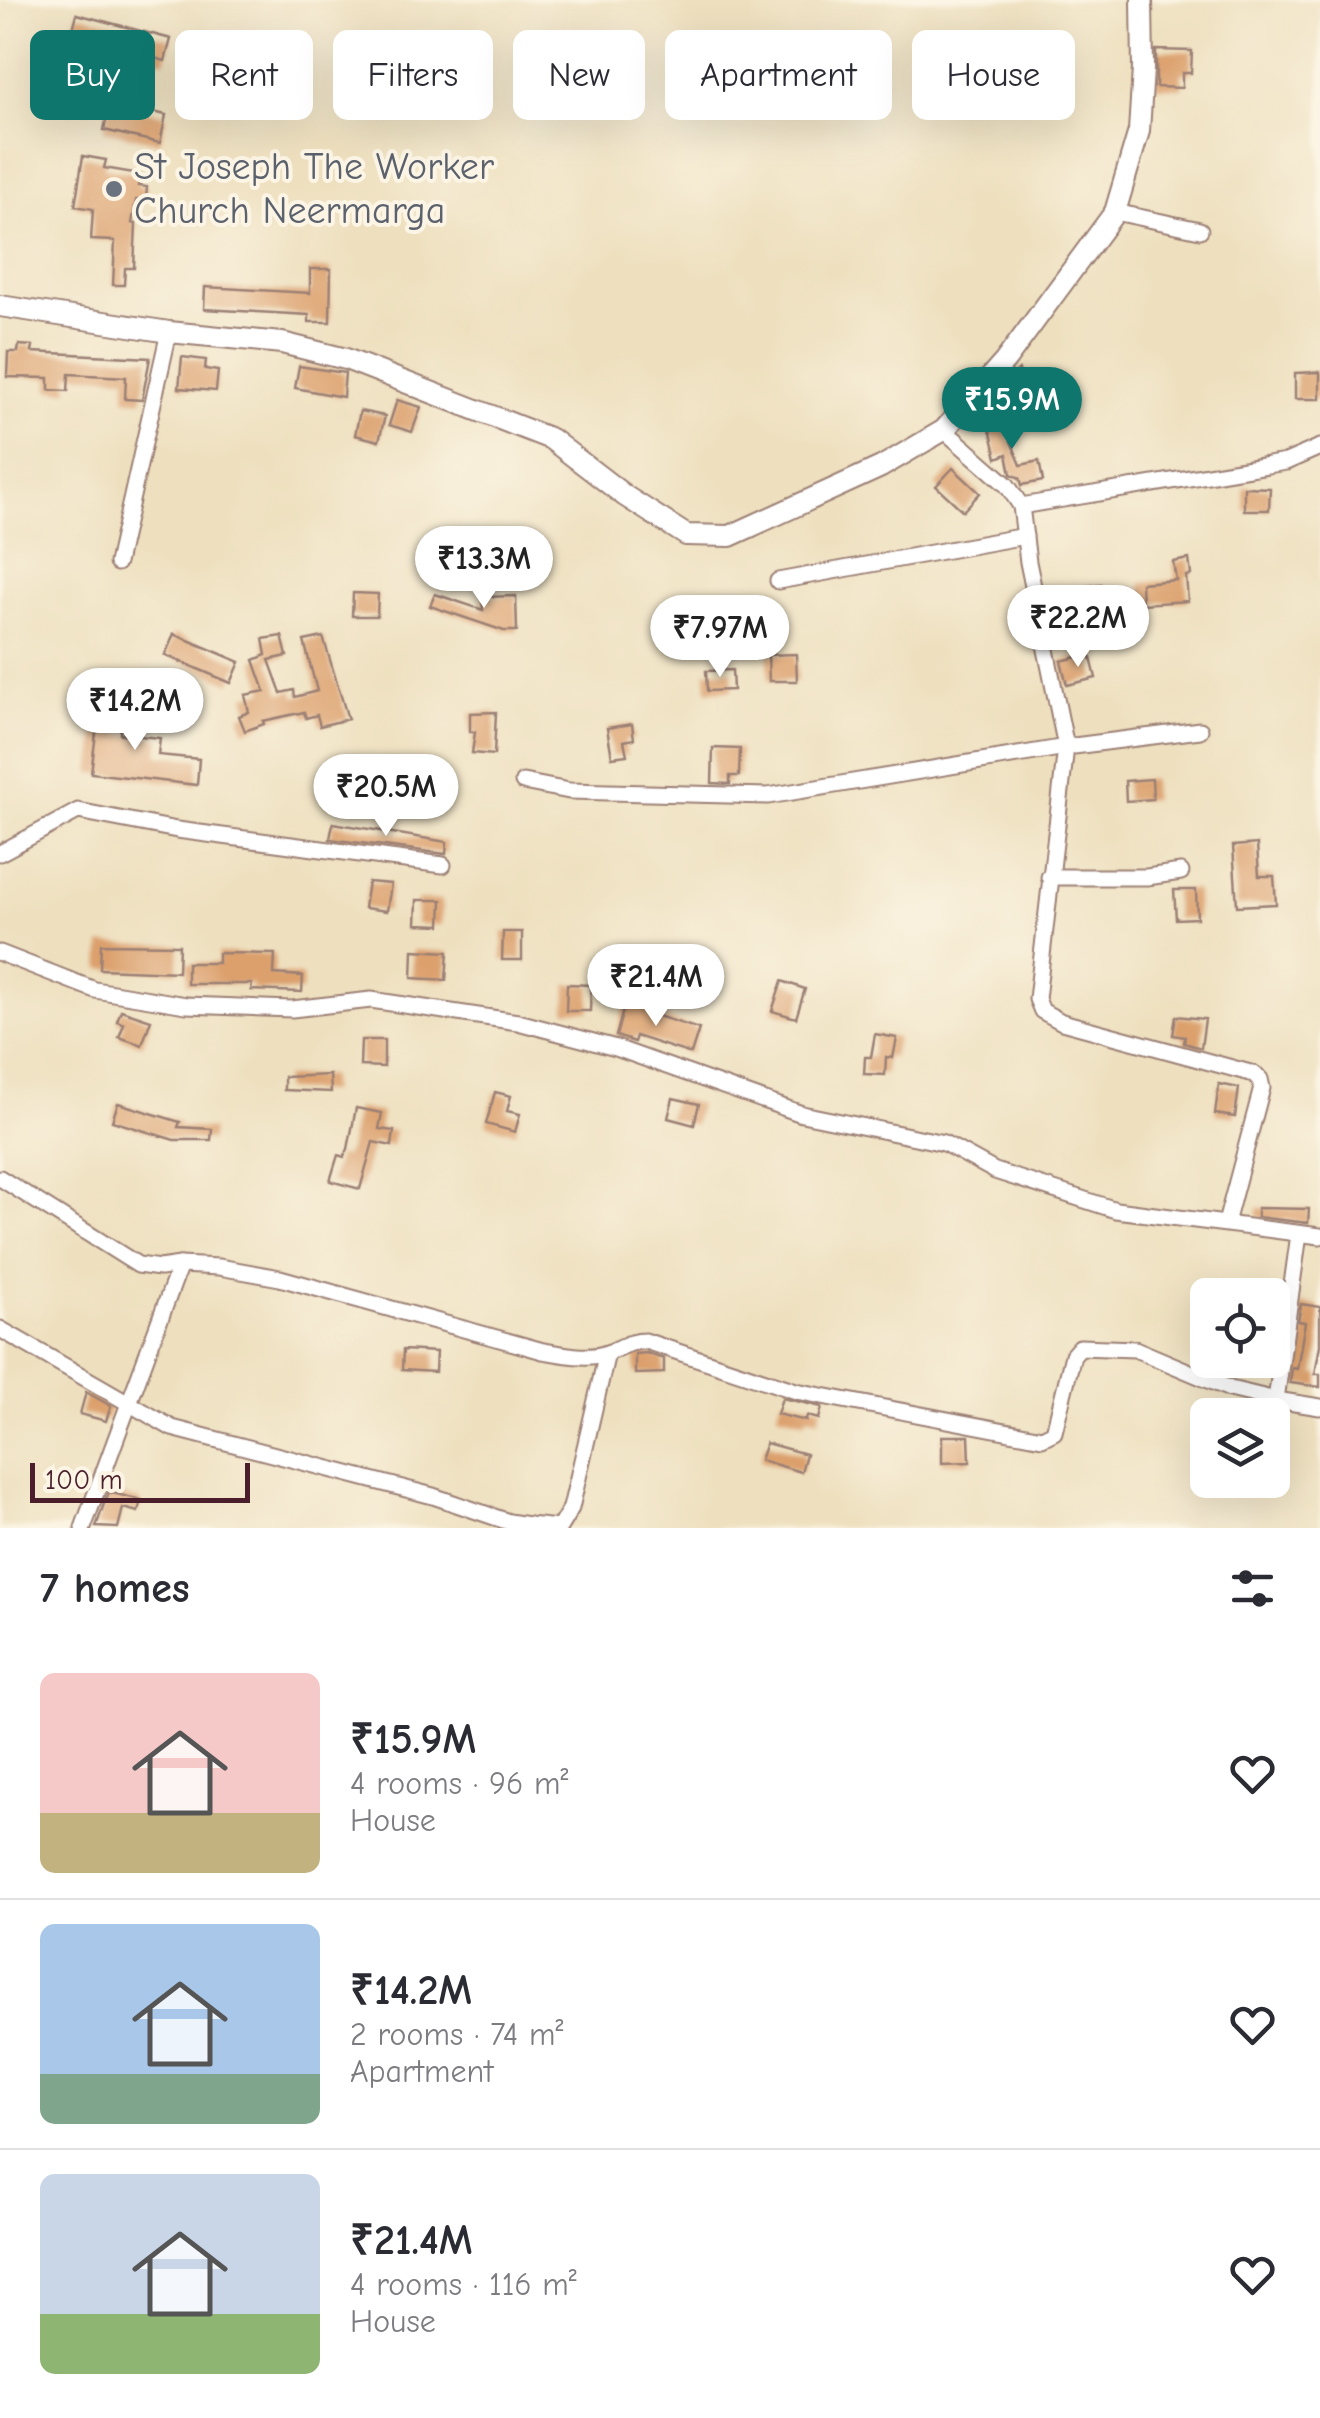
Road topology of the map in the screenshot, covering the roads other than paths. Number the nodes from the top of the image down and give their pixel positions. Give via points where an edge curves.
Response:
1 (1142, 0) edge
2 (1115, 212) junction
3 (1200, 230) dead end
4 (0, 306) edge
5 (169, 332) junction
6 (944, 430) junction
7 (1320, 447) edge
8 (1021, 506) junction
9 (1025, 536) junction
10 (117, 563) dead end
11 (778, 581) dead end
12 (1200, 730) dead end
13 (1066, 747) junction
14 (523, 782) dead end
15 (0, 854) edge
16 (443, 865) dead end
17 (1181, 872) dead end
18 (1049, 878) junction
19 (0, 953) edge
20 (0, 1178) edge
21 (1226, 1223) junction
22 (1299, 1234) junction
23 (1320, 1236) edge
24 (180, 1265) junction
25 (0, 1328) edge
26 (608, 1353) junction
27 (1268, 1398) edge
28 (1276, 1398) edge
29 (1290, 1402) edge
30 (129, 1403) junction
31 (1320, 1407) edge
32 (528, 1526) edge
33 (83, 1528) edge

1 - 2 main road via 1139,131
2 - 3 street
2 - 6 main road via 1005,362
4 - 5 main road
5 - 6 main road via 282,342 457,400 551,439 686,535 730,536
5 - 10 street
6 - 8 street via 1007,485
7 - 8 street via 1286,462
8 - 9 street
9 - 11 street
9 - 13 street
12 - 13 street
13 - 14 street via 768,796 569,792
13 - 18 street
15 - 16 street via 78,810 177,830
17 - 18 street
18 - 21 street via 1037,978 1042,1012 1260,1079
19 - 21 street via 95,990 186,1006 292,1009 371,1000 518,1022 616,1048 802,1114 944,1143 995,1171 1116,1210
20 - 24 street via 138,1265
21 - 22 street
22 - 23 street
22 - 28 street
24 - 26 street via 280,1278 543,1350
24 - 30 street
25 - 30 street
26 - 27 street via 628,1341 644,1341 796,1390 1042,1438 1054,1432 1072,1355 1080,1347 1135,1349
26 - 32 street via 571,1508 559,1528
29 - 31 street
30 - 32 street via 172,1428
30 - 33 street

